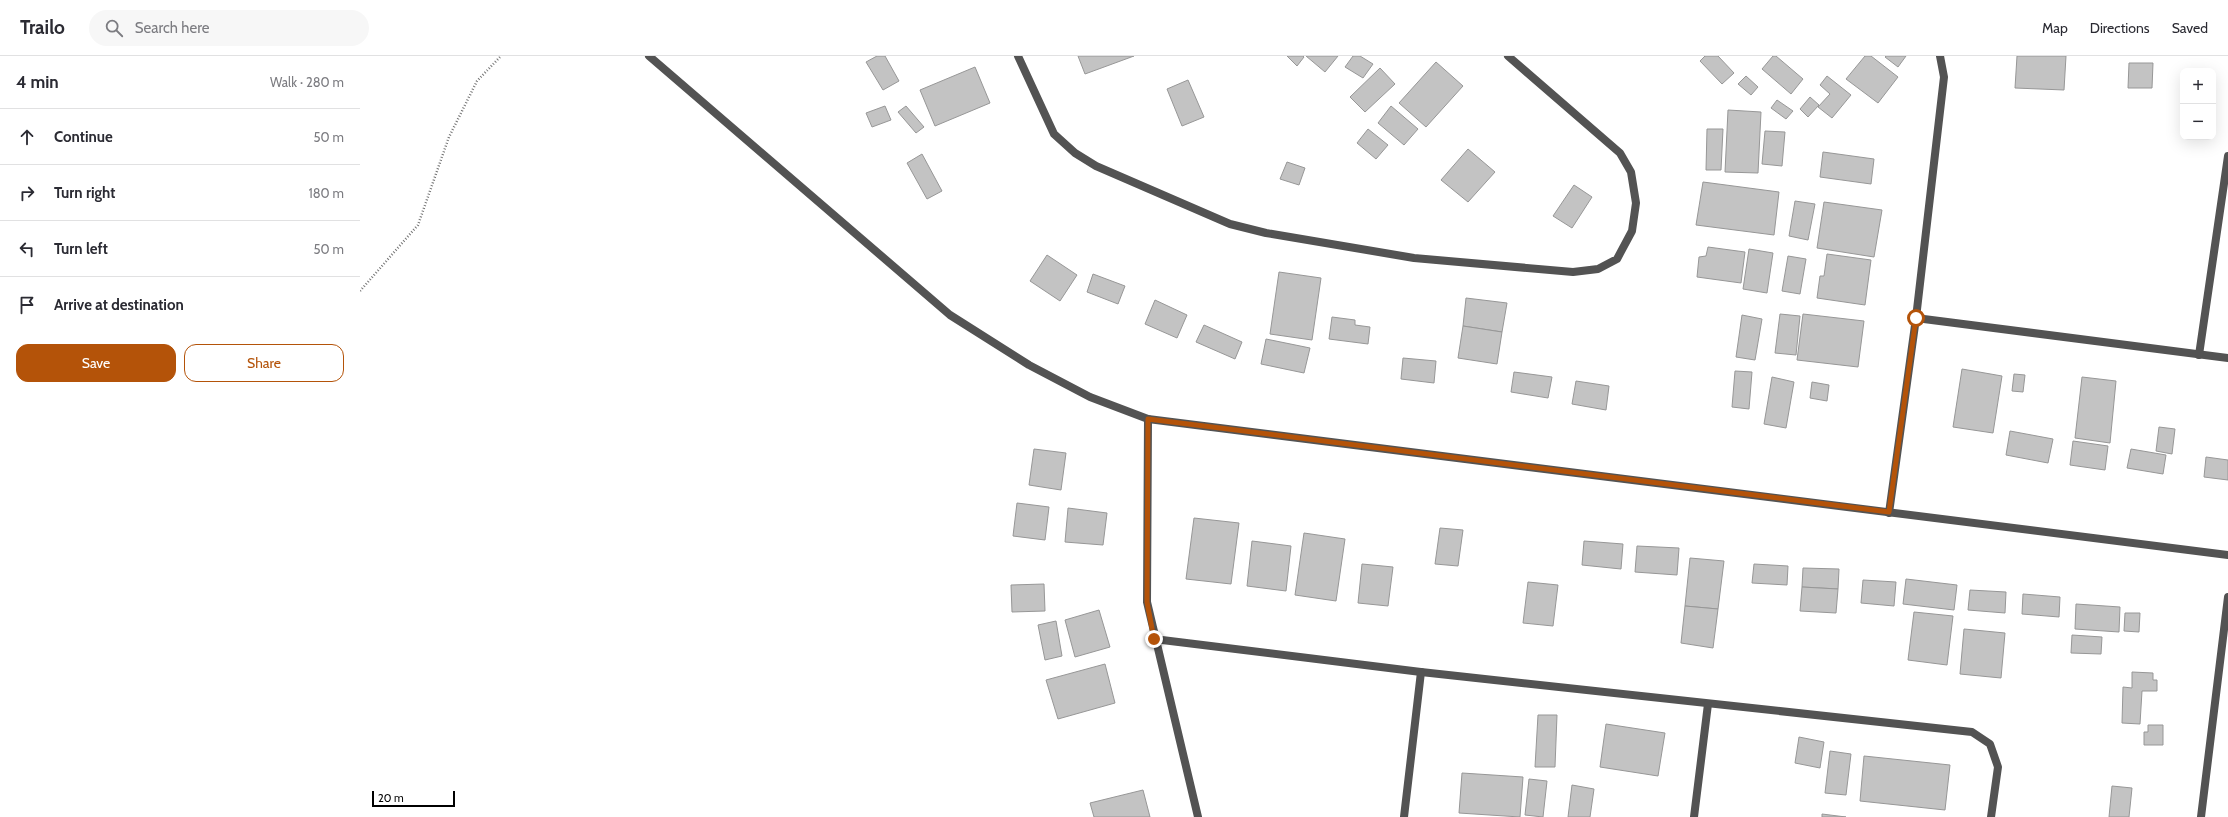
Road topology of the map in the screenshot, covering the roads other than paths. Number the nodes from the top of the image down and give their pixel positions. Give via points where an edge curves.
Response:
1 (649, 56) edge
2 (1018, 56) edge
3 (1508, 56) edge
4 (1940, 56) edge
5 (2228, 156) edge
6 (1916, 318) junction
7 (2199, 354) junction
8 (2228, 358) edge
9 (1148, 419) junction
10 (1889, 512) junction
11 (2228, 555) edge
12 (2228, 597) edge
13 (1154, 639) junction
14 (1421, 672) junction
15 (1708, 704) junction
16 (1198, 817) edge
17 (1404, 817) edge
18 (1694, 817) edge
19 (1992, 817) edge
20 (2201, 817) edge

1 - 9 street via 950,315 1029,365 1090,397
2 - 3 street via 1054,134 1075,153 1096,166 1230,224 1266,233 1414,258 1573,272 1598,269 1617,259 1632,231 1636,203 1631,172 1620,153
4 - 6 street via 1944,77
5 - 7 street
6 - 7 street
6 - 10 street
7 - 8 street
9 - 10 street
9 - 13 street via 1147,602
10 - 11 street
12 - 20 street
13 - 14 street
13 - 16 street
14 - 15 street
14 - 17 street
15 - 18 street
15 - 19 street via 1972,732 1990,744 1998,766

